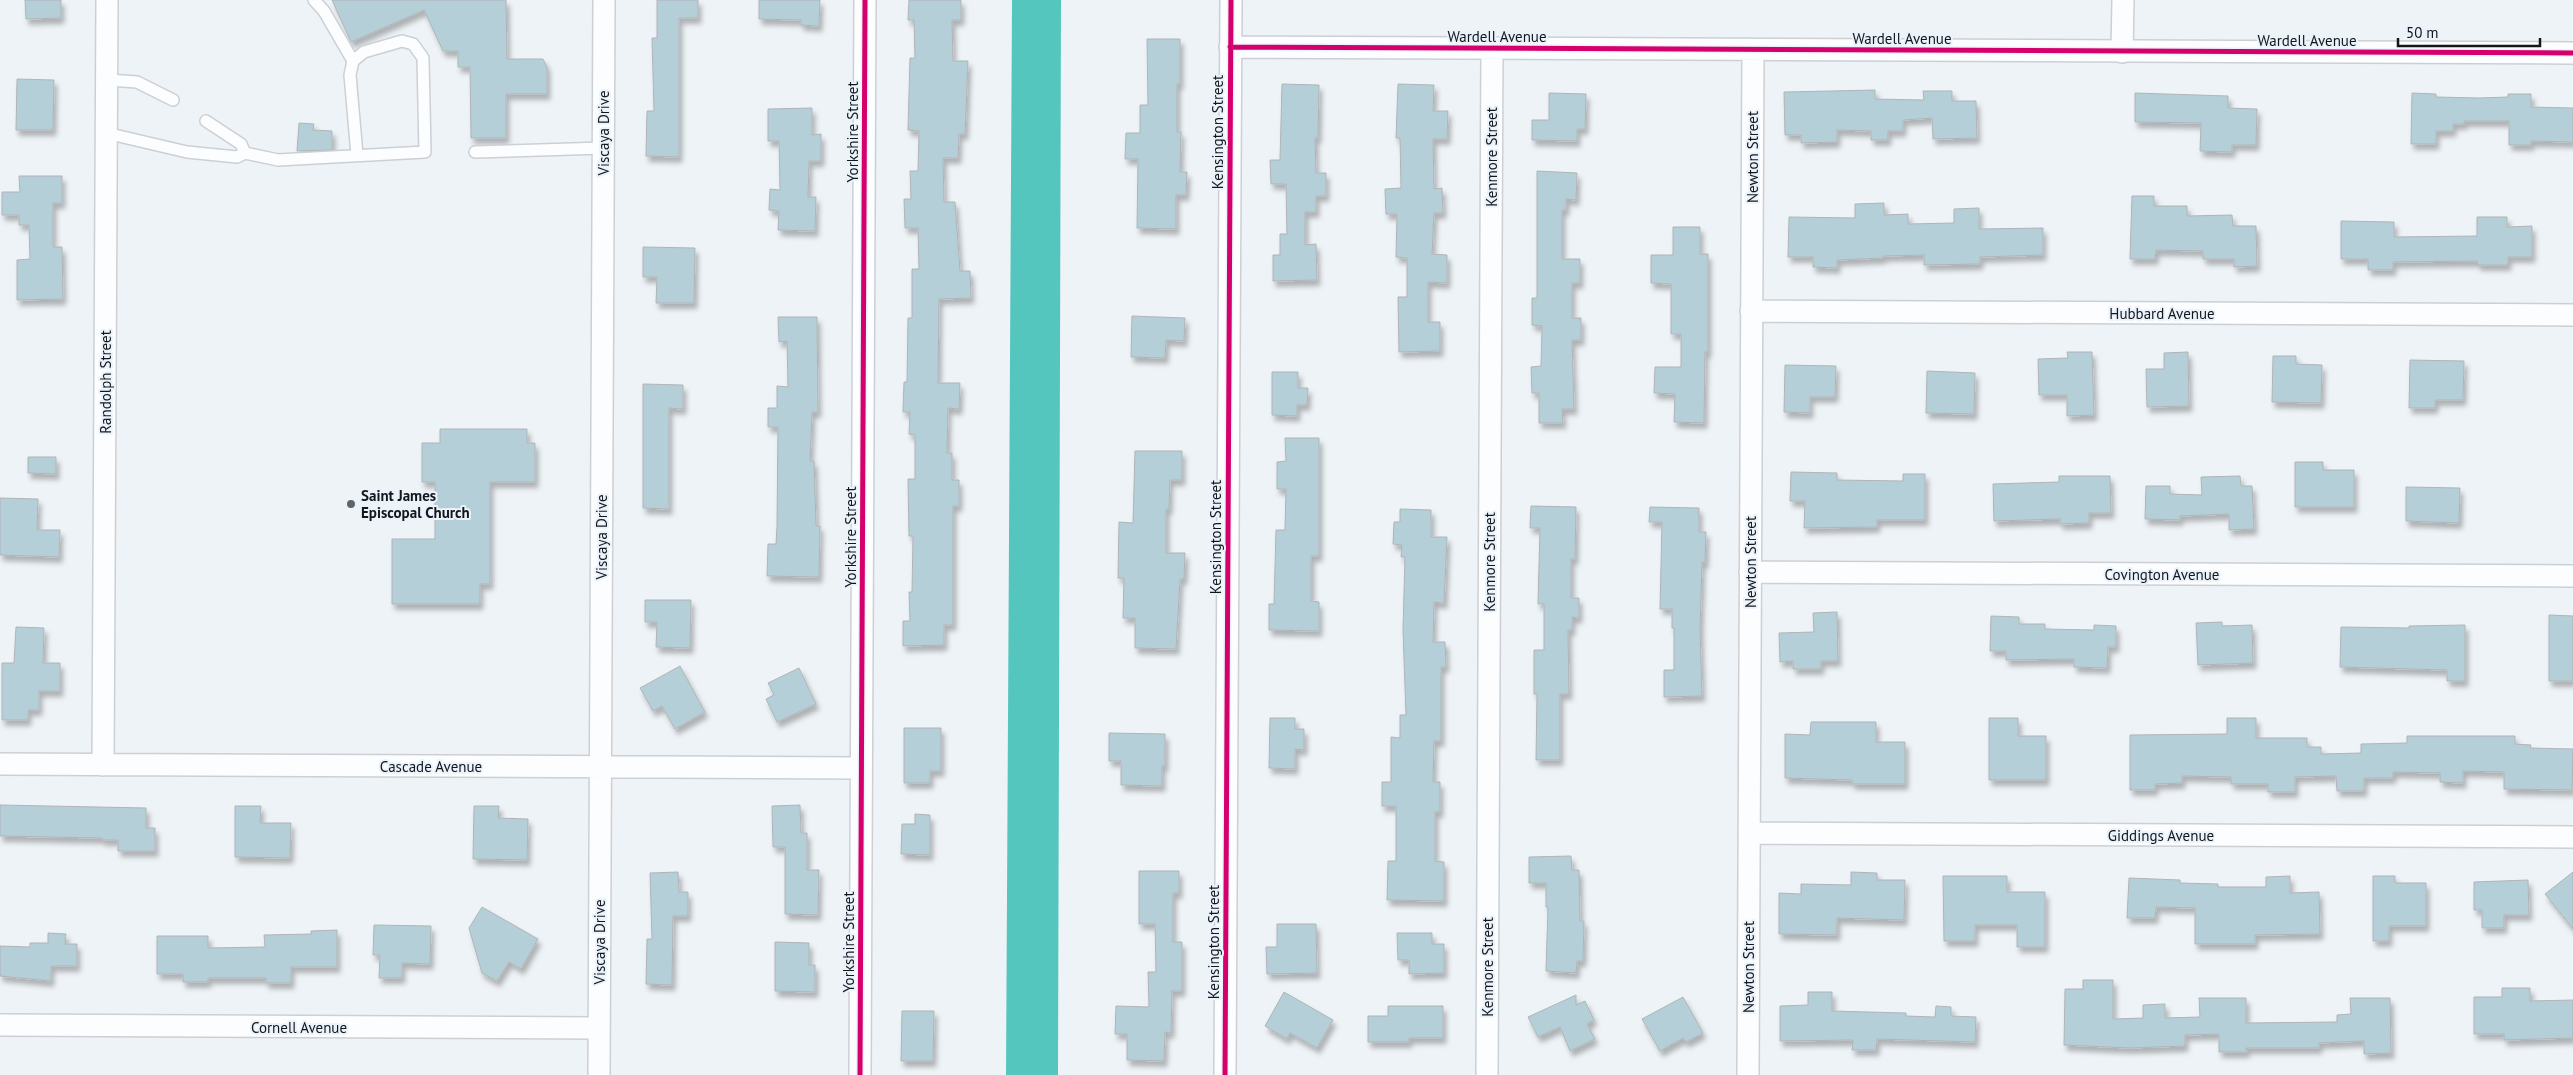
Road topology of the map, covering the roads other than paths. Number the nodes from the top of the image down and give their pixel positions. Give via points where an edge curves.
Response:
1 (107, 0) edge
2 (314, 0) edge
3 (604, 0) edge
4 (865, 0) edge
5 (1231, 0) edge
6 (2123, 0) edge
7 (1230, 47) junction
8 (1492, 48) junction
9 (1753, 50) junction
10 (2122, 52) junction
11 (2573, 54) edge
12 (353, 61) junction
13 (107, 80) junction
14 (173, 100) dead end
15 (206, 120) dead end
16 (106, 132) junction
17 (603, 148) junction
18 (475, 152) dead end
19 (245, 153) junction
20 (358, 155) junction
21 (1751, 311) junction
22 (2573, 315) edge
23 (1750, 572) junction
24 (2573, 576) edge
25 (0, 764) edge
26 (103, 765) junction
27 (600, 767) junction
28 (861, 768) junction
29 (1749, 833) junction
30 (2573, 837) edge
31 (0, 1025) edge
32 (599, 1028) junction
33 (599, 1075) edge
34 (860, 1075) edge
35 (1225, 1075) edge
36 (1487, 1075) edge
37 (1748, 1075) edge

1 - 13 street, Randolph Street
2 - 12 lane
3 - 17 street, Viscaya Drive
4 - 28 street, Yorkshire Street
5 - 7 street, Kensington Street
6 - 10 street
7 - 8 street, Wardell Avenue
7 - 35 street, Kensington Street
8 - 9 street, Wardell Avenue
8 - 36 street, Kenmore Street
9 - 10 street, Wardell Avenue
9 - 21 street, Newton Street
10 - 11 street, Wardell Avenue
12 - 20 lane via 350,75
12 - 20 lane via 364,52 402,42 413,44 423,58 424,71 425,152
13 - 14 lane via 137,82
13 - 16 street, Randolph Street
15 - 19 lane via 241,144
16 - 19 lane via 188,152 237,157
16 - 26 street, Randolph Street
17 - 18 lane
17 - 27 street, Viscaya Drive
19 - 20 lane via 278,160
21 - 22 street, Hubbard Avenue
21 - 23 street, Newton Street
23 - 24 street, Covington Avenue
23 - 29 street, Newton Street
25 - 26 street, Cascade Avenue
26 - 27 street, Cascade Avenue
27 - 28 street, Cascade Avenue
27 - 32 street, Viscaya Drive
28 - 34 street, Yorkshire Street
29 - 30 street, Giddings Avenue
29 - 37 street, Newton Street
31 - 32 street, Cornell Avenue
32 - 33 street, Viscaya Drive

